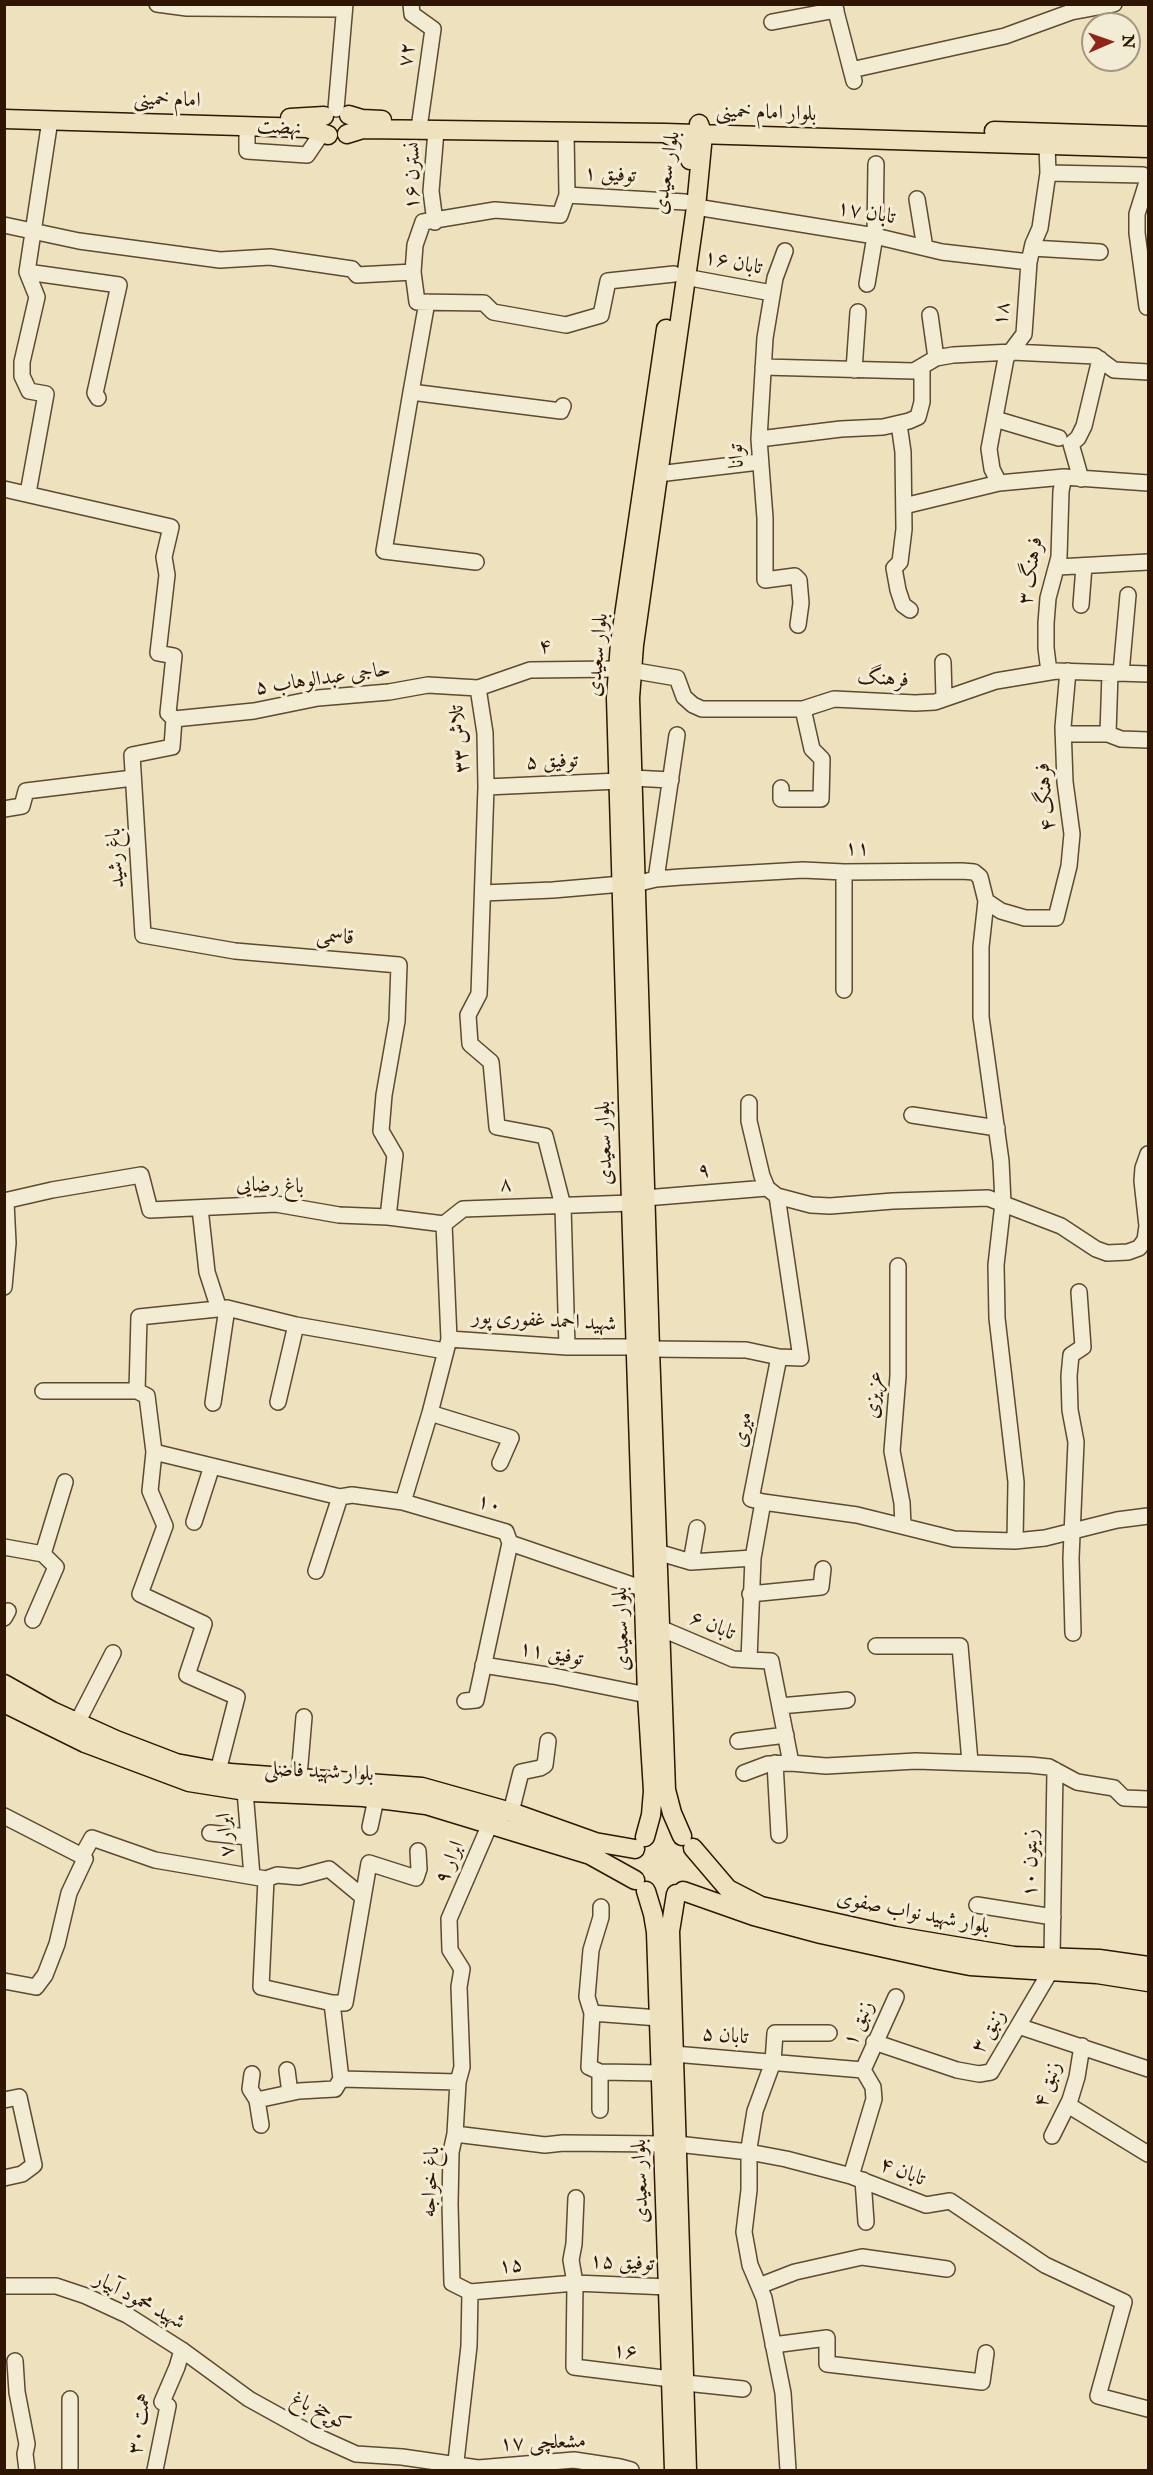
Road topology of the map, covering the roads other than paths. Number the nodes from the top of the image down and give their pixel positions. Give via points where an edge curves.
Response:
1 (157, 4) edge
2 (411, 4) edge
3 (1114, 4) edge
4 (345, 7) edge
5 (835, 7) edge
6 (772, 22) dead end
7 (4, 111) edge
8 (4, 119) edge
9 (50, 120) junction
10 (332, 121) junction
11 (247, 126) junction
12 (428, 126) junction
13 (699, 131) junction
14 (566, 132) junction
15 (665, 133) junction
16 (731, 135) junction
17 (1149, 136) edge
18 (1047, 146) junction
19 (1149, 148) edge
20 (696, 161) junction
21 (876, 164) dead end
22 (1048, 173) junction
23 (567, 195) junction
24 (917, 199) dead end
25 (691, 204) junction
26 (1143, 214) edge
27 (435, 222) junction
28 (4, 225) edge
29 (35, 230) junction
30 (875, 236) junction
31 (925, 248) junction
32 (784, 251) dead end
33 (1100, 252) dead end
34 (1030, 255) junction
35 (27, 272) junction
36 (413, 272) junction
37 (680, 276) junction
38 (867, 284) dead end
39 (772, 293) junction
40 (427, 302) junction
41 (1149, 307) edge
42 (858, 312) dead end
43 (930, 315) dead end
44 (1012, 352) junction
45 (936, 358) junction
46 (1100, 359) junction
47 (763, 367) junction
48 (922, 367) junction
49 (854, 370) junction
50 (1149, 372) edge
51 (411, 392) junction
52 (98, 398) dead end
53 (563, 406) dead end
54 (995, 419) junction
55 (899, 424) junction
56 (1059, 438) dead end
57 (657, 439) junction
58 (759, 439) junction
59 (759, 462) junction
60 (658, 474) junction
61 (1064, 477) junction
62 (1081, 478) junction
63 (999, 483) junction
64 (1149, 483) edge
65 (4, 489) edge
66 (28, 493) junction
67 (904, 506) junction
68 (476, 562) dead end
69 (1149, 562) edge
70 (1084, 566) junction
71 (1058, 567) junction
72 (1128, 596) dead end
73 (1081, 605) dead end
74 (910, 610) dead end
75 (798, 625) dead end
76 (943, 662) dead end
77 (624, 670) junction
78 (1068, 671) junction
79 (1049, 672) junction
80 (1115, 673) junction
81 (1149, 674) edge
82 (478, 688) junction
83 (944, 698) junction
84 (803, 709) junction
85 (174, 719) junction
86 (1063, 734) junction
87 (1108, 734) junction
88 (677, 735) dead end
89 (1149, 740) edge
90 (133, 778) junction
91 (625, 780) junction
92 (671, 780) junction
93 (486, 787) junction
94 (781, 788) dead end
95 (4, 809) edge
96 (844, 872) junction
97 (656, 879) junction
98 (628, 884) junction
99 (483, 893) junction
100 (986, 901) junction
101 (143, 935) joint
102 (844, 990) dead end
103 (749, 1103) dead end
104 (912, 1116) dead end
105 (997, 1128) junction
106 (1149, 1154) edge
107 (772, 1192) junction
108 (638, 1201) junction
109 (5, 1202) edge
110 (1003, 1203) junction
111 (563, 1206) junction
112 (200, 1208) junction
113 (388, 1217) junction
114 (1147, 1220) edge
115 (444, 1224) junction
116 (898, 1266) dead end
117 (4, 1287) edge
118 (1079, 1292) dead end
119 (223, 1309) junction
120 (296, 1325) junction
121 (447, 1345) junction
122 (567, 1347) junction
123 (643, 1348) junction
124 (780, 1357) junction
125 (43, 1391) dead end
126 (137, 1391) junction
127 (278, 1402) dead end
128 (213, 1403) dead end
129 (430, 1413) junction
130 (154, 1452) junction
131 (500, 1463) dead end
132 (212, 1466) junction
133 (65, 1482) dead end
134 (340, 1497) junction
135 (403, 1502) junction
136 (764, 1502) junction
137 (1149, 1516) edge
138 (194, 1522) dead end
139 (903, 1527) junction
140 (698, 1528) dead end
141 (1073, 1531) junction
142 (1015, 1541) junction
143 (510, 1543) junction
144 (4, 1547) edge
145 (657, 1552) junction
146 (43, 1554) junction
147 (753, 1558) junction
148 (691, 1562) junction
149 (823, 1569) dead end
150 (316, 1571) dead end
151 (644, 1589) junction
152 (750, 1594) junction
153 (33, 1620) dead end
154 (660, 1628) junction
155 (1074, 1633) dead end
156 (876, 1646) dead end
157 (113, 1653) dead end
158 (749, 1660) junction
159 (483, 1665) junction
160 (4, 1684) edge
161 (647, 1695) junction
162 (847, 1700) dead end
163 (465, 1701) dead end
164 (4, 1703) edge
165 (780, 1706) junction
166 (304, 1717) dead end
167 (77, 1722) junction
168 (786, 1735) junction
169 (548, 1741) dead end
170 (738, 1741) dead end
171 (970, 1762) junction
172 (775, 1763) junction
173 (791, 1763) junction
174 (1055, 1770) junction
175 (218, 1771) junction
176 (744, 1773) dead end
177 (191, 1774) junction
178 (299, 1776) junction
179 (245, 1791) junction
180 (376, 1799) junction
181 (1149, 1799) edge
182 (511, 1812) junction
183 (4, 1816) edge
184 (490, 1824) junction
185 (370, 1827) dead end
186 (210, 1833) dead end
187 (779, 1835) dead end
188 (248, 1837) junction
189 (687, 1842) junction
190 (640, 1843) junction
191 (418, 1851) dead end
192 (82, 1856) junction
193 (259, 1878) junction
194 (640, 1885) junction
195 (680, 1892) junction
196 (363, 1897) junction
197 (977, 1905) dead end
198 (601, 1907) dead end
199 (1053, 1917) junction
200 (449, 1919) joint
201 (1013, 1962) junction
202 (1051, 1964) junction
203 (1149, 1966) edge
204 (4, 1981) edge
205 (1149, 1982) edge
206 (897, 1997) dead end
207 (332, 2003) junction
208 (592, 2013) junction
209 (658, 2018) junction
210 (1018, 2026) junction
211 (829, 2033) dead end
212 (874, 2042) junction
213 (1082, 2046) junction
214 (674, 2054) junction
215 (772, 2062) junction
216 (1149, 2069) edge
217 (287, 2070) dead end
218 (863, 2070) junction
219 (600, 2072) junction
220 (660, 2073) junction
221 (252, 2074) dead end
222 (341, 2079) junction
223 (458, 2082) junction
224 (290, 2093) junction
225 (12, 2098) edge
226 (257, 2100) junction
227 (1068, 2104) junction
228 (600, 2110) dead end
229 (261, 2125) dead end
230 (455, 2134) junction
231 (1052, 2136) dead end
232 (670, 2144) junction
233 (749, 2152) junction
234 (1149, 2154) edge
235 (4, 2178) edge
236 (857, 2178) junction
237 (576, 2198) dead end
238 (866, 2222) dead end
239 (946, 2269) dead end
240 (575, 2283) junction
241 (4, 2286) edge
242 (759, 2286) junction
243 (668, 2287) junction
244 (470, 2292) junction
245 (676, 2324) junction
246 (773, 2345) junction
247 (182, 2350) junction
248 (986, 2353) dead end
249 (15, 2361) dead end
250 (679, 2381) junction
251 (743, 2390) dead end
252 (70, 2399) dead end
253 (1149, 2409) edge
254 (456, 2468) edge
255 (27, 2470) edge
256 (70, 2470) edge
257 (155, 2470) edge
258 (630, 2470) edge
259 (674, 2470) edge
260 (687, 2470) edge
261 (788, 2470) edge

1 - 4 street via 188,8
2 - 12 street, ۷۲ via 412,14 433,29
3 - 5 street via 1071,12 1005,36 853,75
4 - 10 street
5 - 6 street
7 - 10 main road, امام خمینی
8 - 9 main road, امام خمینی
9 - 11 main road, امام خمینی
9 - 29 street
10 - 11 main road, امام خمینی via 308,128
10 - 11 street, نهضت via 307,155 247,152
10 - 12 main road, بلوار امام خمینی via 362,119
10 - 12 main road, بلوار امام خمینی via 341,137 363,129
12 - 13 main road, بلوار امام خمینی
12 - 14 main road, بلوار امام خمینی
12 - 27 street, نسترن ۱۶
13 - 15 main road, بلوار امام خمینی
13 - 16 main road, بلوار امام خمینی
13 - 17 main road, بلوار امام خمینی
13 - 20 main road, بلوار سعیدی
14 - 15 main road, بلوار امام خمینی
14 - 23 street
15 - 20 main road via 677,139
16 - 18 main road, بلوار امام خمینی
16 - 20 main road
18 - 19 main road, بلوار امام خمینی
18 - 22 street, ۱۸
20 - 25 main road, بلوار سعیدی
21 - 30 street
22 - 26 street via 1143,175 1148,179
22 - 34 street, ۱۸ via 1040,228
23 - 25 street, توفیق ۱
23 - 27 street via 560,216 495,210
24 - 31 street
25 - 30 street, تابان ۱۷
25 - 37 main road, بلوار سعیدی
26 - 41 street via 1139,251
27 - 36 street via 423,222 415,245
28 - 29 street
29 - 35 street
29 - 36 street via 79,241 220,260 270,257 352,269 357,274
30 - 31 street, تابان ۱۷
30 - 38 street
31 - 34 street, تابان ۱۷
32 - 39 street, توانا
33 - 34 street, تابان ۱۷
34 - 44 street, ۱۸ via 1024,334
35 - 52 street via 119,285 95,393
35 - 66 street via 37,297 21,362 22,376 29,390 46,394
36 - 40 street via 417,302
37 - 39 street, تابان ۱۶
37 - 40 street, تابان ۱۶ via 608,281 601,315 566,325 493,312 484,303
37 - 57 main road, بلوار سعیدی
39 - 47 street, توانا
40 - 51 street
42 - 49 street
43 - 45 street
44 - 45 street
44 - 46 street
44 - 54 street, ۱۸ via 1006,358
45 - 48 street
46 - 50 street via 1114,370
46 - 62 street via 1084,426 1071,444
47 - 49 street
47 - 58 street, توانا
48 - 49 street via 914,371
48 - 55 street via 918,417
51 - 53 street via 561,411
51 - 68 street via 384,550
54 - 56 street
54 - 63 street, ۱۸ via 989,449
55 - 58 street
55 - 67 street
57 - 60 main road, بلوار سعیدی
57 - 77 main road, بلوار سعیدی
58 - 59 street, توانا
59 - 60 street
59 - 75 street, توانا via 765,518 765,580 795,576 799,580
60 - 77 main road, بلوار سعیدی
61 - 62 street
61 - 63 street
61 - 71 street, فرهنگ ۳
62 - 64 street
63 - 67 street
65 - 66 street
66 - 85 street via 171,527 164,557 167,575 158,653 174,656 168,713
67 - 74 street via 900,562 894,568 897,590 903,605
69 - 70 street
70 - 71 street
70 - 73 street
71 - 79 street, فرهنگ ۳ via 1047,606
72 - 80 street
76 - 83 street
77 - 82 street, ۴ via 530,670
77 - 84 street, فرهنگ via 677,678 684,697 702,709
77 - 91 main road, بلوار سعیدی
78 - 79 street, فرهنگ
78 - 80 street, فرهنگ
78 - 86 street, فرهنگ ۴
79 - 83 street, فرهنگ via 996,681
80 - 81 street, فرهنگ
80 - 87 street
82 - 85 street, حاجی عبدالوهاب ۵ via 428,685
82 - 93 street, تلاش ۳۳
83 - 84 street, فرهنگ via 915,703 834,699
84 - 94 street via 812,749 822,759 821,799 781,799
85 - 90 street, باغ رشید via 172,747 132,755
86 - 87 street
86 - 100 street, فرهنگ ۴ via 1072,834 1069,866 1056,918 1025,918 1001,911
87 - 89 street via 1121,739
88 - 92 street
90 - 95 street via 26,791 22,806
90 - 101 street, باغ رشید
91 - 92 street, توفیق ۵
91 - 93 street, توفیق ۵
91 - 98 main road, بلوار سعیدی
92 - 97 street
93 - 99 street, تلاش ۳۳
96 - 97 street, ۱۱ via 813,870
96 - 100 street, ۱۱ via 974,872 980,877
96 - 102 street
97 - 98 street, ۱۱
98 - 99 street, ۱۱
98 - 108 main road, بلوار سعیدی
99 - 111 street, تلاش ۳۳ via 479,994 468,1015 470,1044 491,1062 497,1127 545,1136
100 - 105 street via 981,947 981,1017
101 - 113 street, قاسمی via 235,951 399,965 397,1021 381,1131 395,1155
103 - 107 street via 749,1121 762,1176
104 - 105 street
105 - 110 street
106 - 114 street via 1142,1181
107 - 108 street, ۹
107 - 110 street, ۹ via 811,1205 831,1206 958,1198 988,1198
107 - 124 street via 801,1358
108 - 111 street, ۸
108 - 123 main road, بلوار سعیدی
109 - 112 street, باغ رضایی via 141,1175 150,1210
109 - 117 street via 8,1243
110 - 114 street, ۹ via 1061,1226 1085,1244 1107,1253 1139,1248 1145,1240
110 - 142 street via 996,1265 997,1318 1016,1482
111 - 115 street, ۸ via 463,1209
111 - 122 street
112 - 113 street, باغ رضایی via 276,1204 339,1215
112 - 119 street via 207,1272
113 - 115 street
115 - 121 street
116 - 139 street, عزیزی via 898,1376 892,1451
118 - 141 street via 1083,1347 1071,1355 1069,1376 1076,1442
119 - 120 street, شهید احمد غفوری پور
119 - 126 street, شهید احمد غفوری پور via 138,1317
119 - 128 street
120 - 121 street, شهید احمد غفوری پور
120 - 127 street
121 - 122 street, شهید احمد غفوری پور
121 - 129 street
122 - 123 street, شهید احمد غفوری پور
123 - 124 street, شهید احمد غفوری پور via 746,1350
123 - 145 main road, بلوار سعیدی
123 - 151 main road, بلوار سعیدی
124 - 136 street, میری via 751,1499
125 - 126 street
126 - 130 street via 147,1396
129 - 131 street via 511,1438
129 - 135 street
130 - 132 street
130 - 175 street via 150,1491 165,1526 140,1594 204,1624 187,1675 237,1697
132 - 134 street
132 - 138 street
133 - 146 street
134 - 135 street
134 - 150 street
135 - 143 street, ۱۰ via 506,1532
136 - 139 street via 857,1515
136 - 147 street
137 - 141 street
139 - 142 street via 954,1539
140 - 148 street
141 - 142 street
141 - 155 street
143 - 151 street, ۱۰
143 - 159 street
144 - 146 street
145 - 148 street
145 - 154 main road, بلوار سعیدی
146 - 153 street via 56,1567
147 - 148 street
147 - 152 street
149 - 152 street via 821,1587
151 - 161 main road, بلوار سعیدی
152 - 158 street
154 - 158 street, تابان ۶ via 733,1659
154 - 189 main road, بلوار سعیدی via 666,1790 672,1813
156 - 171 street via 960,1646
157 - 167 street
158 - 165 street via 771,1662
159 - 161 street, توفیق ۱۱
159 - 163 street via 476,1700
160 - 167 main road, بلوار شهید فاضلی
161 - 190 main road, بلوار سعیدی via 653,1791 651,1815
162 - 165 street
164 - 177 main road, بلوار شهید فاضلی via 86,1743
165 - 168 street
166 - 178 street
167 - 177 main road, بلوار شهید فاضلی
168 - 170 street
168 - 173 street
169 - 182 street via 545,1765 521,1772
171 - 173 street via 826,1766
171 - 174 street
172 - 173 street
172 - 176 street
172 - 187 street
174 - 181 street via 1077,1782 1113,1788 1124,1798
174 - 199 street, زیتون ۱۰
175 - 177 main road, بلوار شهید فاضلی
175 - 178 main road, بلوار شهید فاضلی
177 - 179 main road, بلوار شهید فاضلی
178 - 182 main road, بلوار شهید فاضلی via 422,1787
179 - 180 main road, بلوار شهید فاضلی
179 - 188 street, ابرار ۷
180 - 184 main road, بلوار شهید فاضلی via 426,1805
180 - 185 street
182 - 190 main road, بلوار شهید فاضلی via 595,1842
183 - 192 street
184 - 194 main road, بلوار شهید فاضلی via 590,1855
184 - 200 street, ابرار ۹
186 - 188 street
188 - 193 street, ابرار ۷
189 - 190 main road via 667,1831 652,1833
189 - 195 main road via 697,1863 696,1871
189 - 201 main road, بلوار شهید نواب صفوی via 728,1889 761,1906
190 - 194 main road via 631,1864
191 - 196 street via 416,1878 369,1863
192 - 193 street via 92,1838 155,1860
192 - 204 street via 85,1859 69,1893 45,1975 36,1987
193 - 196 street via 298,1877 329,1869
193 - 207 street, ابرار ۷ via 261,1987
194 - 195 main road via 660,1897
194 - 209 main road, بلوار سعیدی via 656,1932
195 - 201 main road, بلوار شهید نواب صفوی via 873,1947 970,1966
195 - 214 main road, بلوار سعیدی via 670,1931
196 - 207 street via 345,2003
197 - 199 street
198 - 208 street via 587,1974
199 - 202 street, زیتون ۱۰
200 - 223 street, باغ خواجه via 450,1950 462,1969 462,2067
201 - 202 main road, بلوار شهید نواب صفوی
202 - 203 main road, بلوار شهید نواب صفوی via 1099,1959
202 - 205 main road, بلوار شهید نواب صفوی
202 - 210 street, زنبق ۳
206 - 212 street, زنبق ۱
207 - 222 street
208 - 209 street
208 - 219 street via 589,2067
209 - 220 main road, بلوار سعیدی
210 - 212 street, زنبق ۳ via 991,2072 979,2074
210 - 213 street
211 - 215 street via 776,2033
212 - 218 street, زنبق ۱
213 - 216 street
213 - 227 street, زنبق ۴
214 - 215 street, تابان ۵
214 - 232 main road, بلوار سعیدی
215 - 218 street, تابان ۵
215 - 233 street via 755,2111
217 - 224 street
218 - 236 street via 873,2087 874,2099
219 - 220 street
219 - 228 street
220 - 232 main road, بلوار سعیدی
221 - 226 street via 250,2090
222 - 223 street
222 - 224 street via 335,2089
223 - 230 street, باغ خواجه
224 - 226 street
225 - 235 street via 34,2165 22,2174
226 - 229 street
227 - 231 street, زنبق ۴
227 - 234 street
230 - 232 street, تابان ۴ via 545,2145
230 - 244 street, باغ خواجه via 451,2152 452,2283
232 - 233 street, تابان ۴
232 - 243 main road, بلوار سعیدی
232 - 245 main road, بلوار سعیدی
233 - 236 street, تابان ۴
233 - 242 street via 744,2232 750,2265
236 - 238 street
236 - 253 street, تابان ۴ via 926,2205 950,2201 1045,2265 1124,2302 1098,2396
237 - 240 street via 571,2260
239 - 242 street via 862,2257 795,2272
240 - 243 street, توفیق ۱۵
240 - 244 street, ۱۵
240 - 250 street, ۱۶ via 574,2367
241 - 247 street, شهید محمود آبیار via 56,2286 86,2296 127,2315
242 - 246 street
243 - 245 main road, بلوار سعیدی
244 - 254 street via 469,2346
245 - 250 main road, بلوار سعیدی
246 - 248 street via 827,2338 827,2364 982,2382
246 - 261 street via 787,2419
247 - 254 street, کوچخ باغ via 249,2399 356,2454 402,2457
247 - 257 street, همت ۳۰ via 162,2402 168,2406
249 - 255 street
250 - 251 street, ۱۶
250 - 259 main road, بلوار سعیدی
250 - 260 main road, بلوار سعیدی
252 - 256 street
254 - 258 street, مشعلچی ۱۷ via 574,2460

